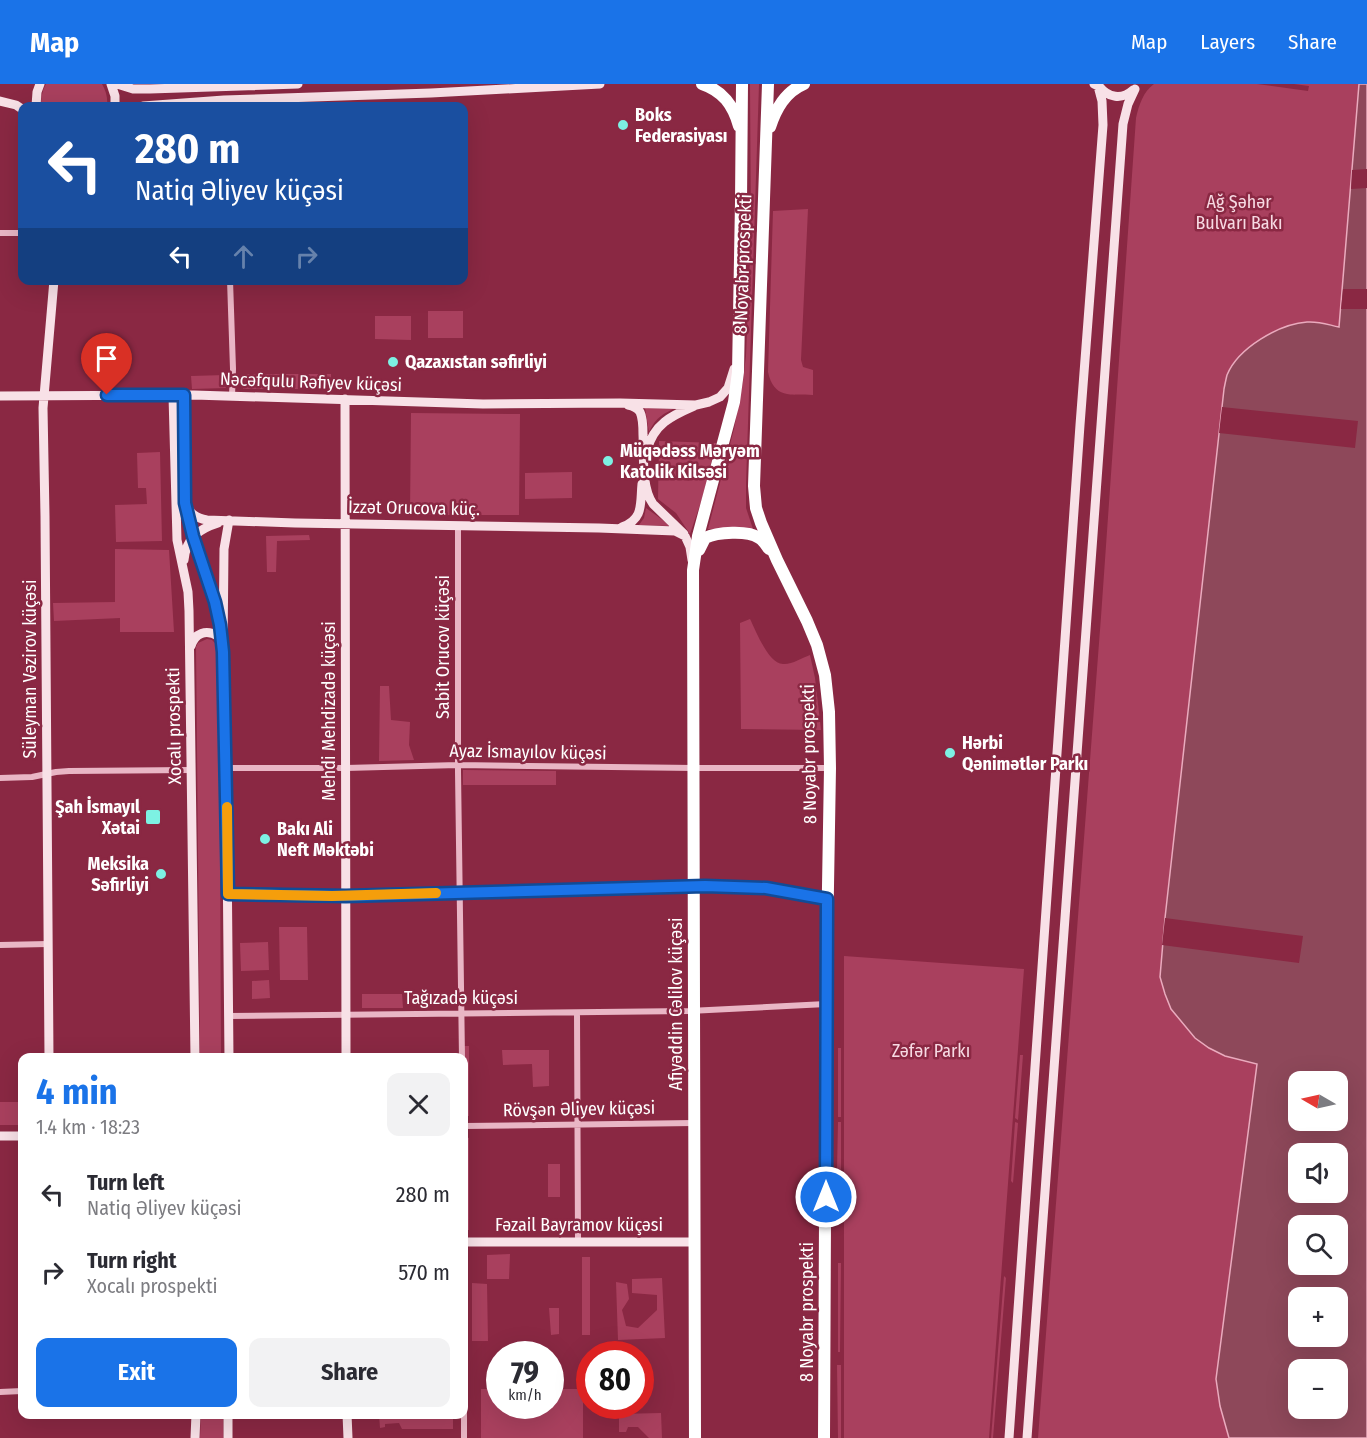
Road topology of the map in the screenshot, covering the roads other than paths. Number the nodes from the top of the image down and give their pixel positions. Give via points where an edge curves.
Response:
1 (40, 84) edge
2 (111, 84) edge
3 (117, 84) edge
4 (298, 84) edge
5 (512, 84) edge
6 (600, 84) edge
7 (702, 84) edge
8 (741, 84) edge
9 (768, 84) edge
10 (804, 84) edge
11 (1097, 85) edge
12 (226, 86) edge
13 (1136, 87) edge
14 (489, 90) junction
15 (0, 101) edge
16 (36, 102) edge
17 (115, 102) edge
18 (244, 102) edge
19 (18, 106) edge
20 (742, 146) junction
21 (765, 152) junction
22 (0, 233) edge
23 (18, 233) edge
24 (54, 285) edge
25 (230, 285) edge
26 (739, 352) junction
27 (184, 395) junction
28 (0, 396) edge
29 (44, 396) junction
30 (173, 396) junction
31 (232, 396) junction
32 (345, 399) junction
33 (620, 403) junction
34 (696, 405) junction
35 (644, 466) junction
36 (185, 503) junction
37 (229, 520) junction
38 (346, 524) junction
39 (458, 525) junction
40 (616, 529) junction
41 (193, 536) junction
42 (686, 536) junction
43 (177, 540) junction
44 (777, 560) junction
45 (184, 569) junction
46 (693, 570) junction
47 (190, 651) junction
48 (223, 652) junction
49 (458, 765) junction
50 (226, 768) junction
51 (346, 768) junction
52 (694, 768) junction
53 (830, 768) junction
54 (191, 770) junction
55 (47, 774) junction
56 (0, 778) edge
57 (694, 887) junction
58 (459, 893) junction
59 (228, 894) junction
60 (346, 896) junction
61 (827, 899) junction
62 (0, 945) edge
63 (48, 945) junction
64 (826, 1004) junction
65 (694, 1011) junction
66 (461, 1012) junction
67 (577, 1013) junction
68 (346, 1014) junction
69 (228, 1016) junction
70 (49, 1053) edge
71 (195, 1053) edge
72 (229, 1053) edge
73 (346, 1053) edge
74 (462, 1053) edge
75 (695, 1123) junction
76 (577, 1125) junction
77 (468, 1126) edge
78 (0, 1136) edge
79 (18, 1136) edge
80 (578, 1241) junction
81 (468, 1242) edge
82 (694, 1242) junction
83 (18, 1391) edge
84 (0, 1392) edge
85 (196, 1419) edge
86 (228, 1419) edge
87 (347, 1419) edge
88 (464, 1419) edge
89 (195, 1438) edge
90 (228, 1438) edge
91 (348, 1438) edge
92 (464, 1438) edge
93 (695, 1438) edge
94 (825, 1438) edge
95 (1009, 1438) edge
96 (1027, 1438) edge

1 - 16 main road
2 - 17 main road
3 - 12 main road via 133,89
4 - 12 main road
5 - 14 street
6 - 14 main road
7 - 20 highway via 720,93 731,106
8 - 20 highway, 8 Noyabr prospekti
9 - 21 highway, 8 Noyabr prospekti
10 - 21 highway via 782,100
11 - 13 main road via 1116,97 1129,94
11 - 95 main road via 1103,109 1102,136
13 - 96 main road via 1123,124
14 - 18 main road
15 - 19 main road
20 - 26 highway, 8 Noyabr prospekti
21 - 44 highway, 8 Noyabr prospekti via 754,500
22 - 23 street
24 - 29 main road, Süleyman Vəzirov küçəsi
25 - 31 street
26 - 34 main road via 725,392 715,400
26 - 46 highway, 8 Noyabr prospekti via 734,402 698,536
27 - 30 main road, Nəcəfqulu Rəfiyev küçəsi
27 - 31 main road, Nəcəfqulu Rəfiyev küçəsi
27 - 36 main road
28 - 29 main road, Nəcəfqulu Rəfiyev küçəsi
29 - 30 main road, Nəcəfqulu Rəfiyev küçəsi
29 - 55 main road, Süleyman Vəzirov küçəsi
30 - 43 main road, Xocalı prospekti
31 - 32 main road, Nəcəfqulu Rəfiyev küçəsi
32 - 33 main road, Nəcəfqulu Rəfiyev küçəsi
32 - 38 main road, Mehdi Mehdizadə küçəsi
33 - 34 main road, Nəcəfqulu Rəfiyev küçəsi
33 - 35 main road via 634,406 641,414
34 - 35 main road via 666,420 654,432
35 - 40 main road via 640,512 634,521
35 - 42 main road via 649,499
36 - 37 main road, İzzət Orucova küç. via 201,519
36 - 41 main road
37 - 38 main road, İzzət Orucova küç.
37 - 41 main road via 209,525
37 - 48 main road via 224,549
38 - 39 main road, İzzət Orucova küç.
38 - 51 main road, Mehdi Mehdizadə küçəsi
39 - 40 main road, İzzət Orucova küç.
39 - 49 street, Sabit Orucov küçəsi
40 - 42 main road, İzzət Orucova küç. via 669,531
41 - 43 main road
41 - 45 main road via 186,549
41 - 48 main road via 215,602
42 - 46 main road
43 - 45 main road, Xocalı prospekti
44 - 46 highway via 756,536 717,533 703,540
44 - 53 highway, 8 Noyabr prospekti via 810,628 825,675
45 - 47 main road, Xocalı prospekti
46 - 52 highway, Afiyəddin Cəlilov küçəsi
47 - 48 main road via 195,637 208,633 218,636
47 - 54 main road, Xocalı prospekti
48 - 50 main road
49 - 51 street, Ayaz İsmayılov küçəsi
49 - 52 street, Ayaz İsmayılov küçəsi
49 - 58 street, Sabit Orucov küçəsi
50 - 51 street, Ayaz İsmayılov küçəsi
50 - 59 main road
51 - 60 main road, Mehdi Mehdizadə küçəsi
52 - 53 street, Ayaz İsmayılov küçəsi
52 - 57 highway, Afiyəddin Cəlilov küçəsi
53 - 61 highway, 8 Noyabr prospekti
54 - 55 street
54 - 71 main road, Xocalı prospekti
55 - 56 street
55 - 63 main road, Süleyman Vəzirov küçəsi
57 - 58 street
57 - 61 street via 766,888
57 - 65 highway, Afiyəddin Cəlilov küçəsi
58 - 60 street
58 - 66 street, Sabit Orucov küçəsi
59 - 60 street
59 - 69 main road
60 - 68 main road, Mehdi Mehdizadə küçəsi
61 - 64 highway, 8 Noyabr prospekti
62 - 63 street
63 - 70 main road, Süleyman Vəzirov küçəsi
64 - 65 street
64 - 94 highway, 8 Noyabr prospekti
65 - 67 street, Tağızadə küçəsi
65 - 75 highway, Afiyəddin Cəlilov küçəsi
66 - 67 street, Tağızadə küçəsi
66 - 68 street, Tağızadə küçəsi
66 - 74 street, Sabit Orucov küçəsi
67 - 76 street
68 - 69 street, Tağızadə küçəsi
68 - 73 main road, Mehdi Mehdizadə küçəsi
69 - 72 main road
75 - 76 street, Rövşən Əliyev küçəsi
75 - 82 highway, Afiyəddin Cəlilov küçəsi
76 - 77 street, Rövşən Əliyev küçəsi
76 - 80 street
78 - 79 main road
80 - 81 main road, Fəzail Bayramov küçəsi
80 - 82 main road, Fəzail Bayramov küçəsi
82 - 93 highway, Afiyəddin Cəlilov küçəsi
83 - 84 street
85 - 89 main road
86 - 90 main road
87 - 91 main road
88 - 92 street

